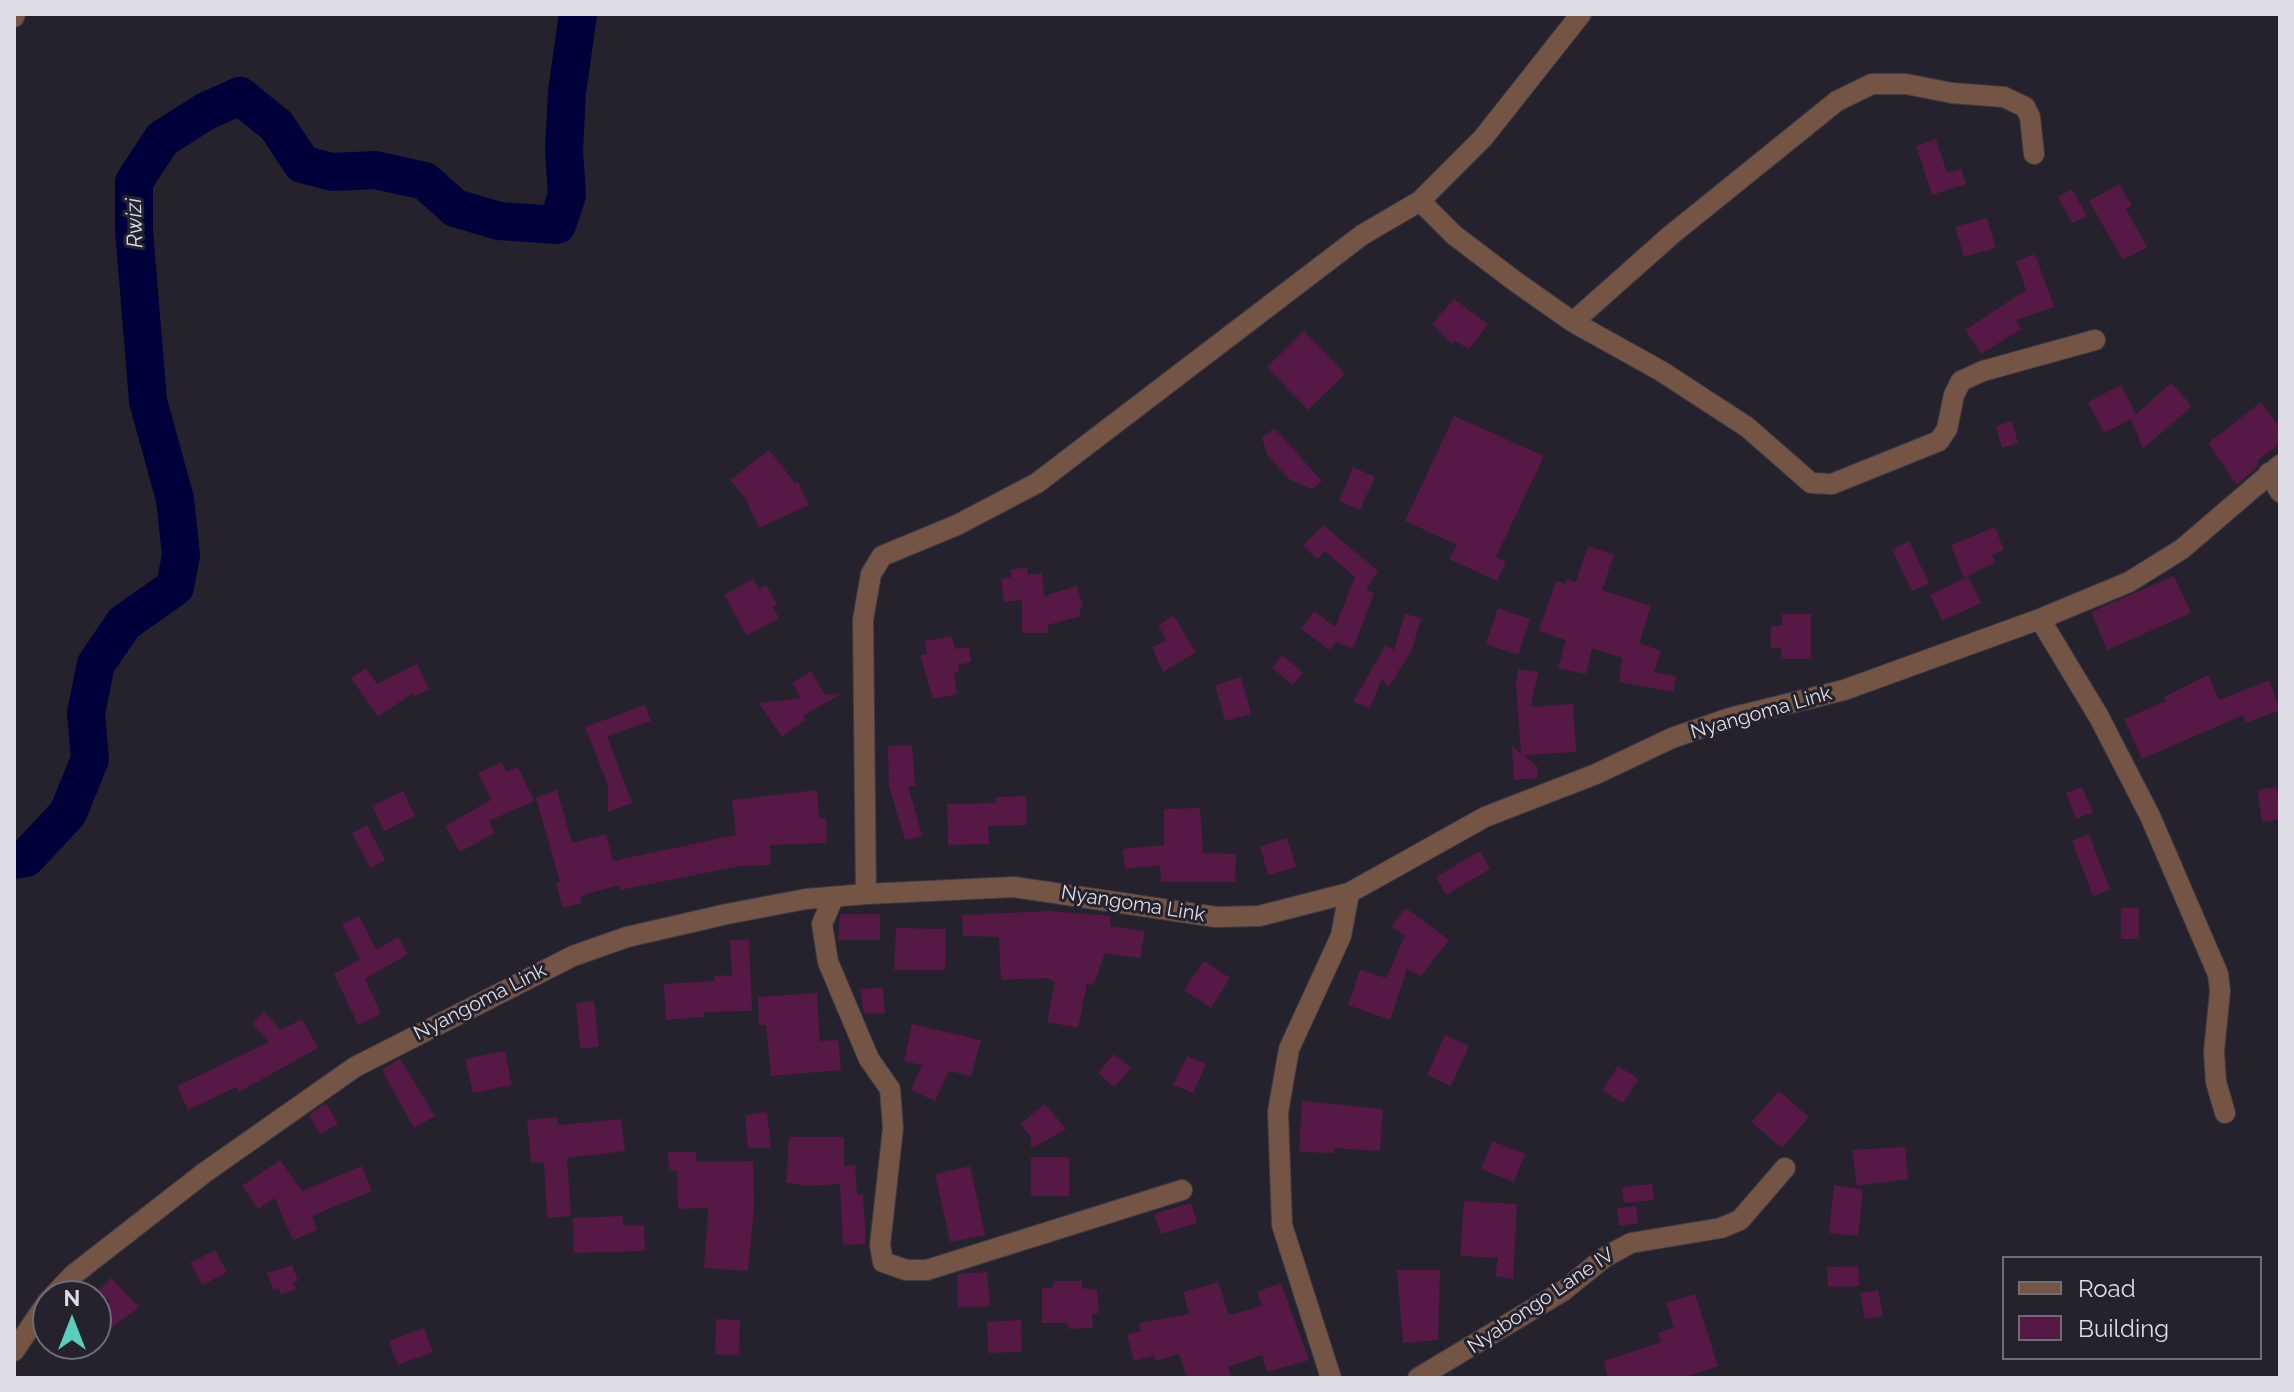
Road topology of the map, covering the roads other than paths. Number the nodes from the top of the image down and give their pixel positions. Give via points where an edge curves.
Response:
1 (1581, 14) edge
2 (2034, 154) dead end
3 (1420, 201) junction
4 (1573, 322) junction
5 (2095, 340) dead end
6 (2275, 469) edge
7 (2280, 492) edge
8 (2040, 619) junction
9 (1349, 893) junction
10 (866, 894) junction
11 (833, 898) junction
12 (2225, 1113) dead end
13 (1785, 1168) dead end
14 (1182, 1190) dead end
15 (71, 1280) edge
16 (32, 1325) edge
17 (14, 1351) edge
18 (1331, 1378) edge
19 (1418, 1378) edge

1 - 3 street via 1483,138
2 - 4 street via 2025,107 2004,97 1872,84 1837,101
3 - 4 street via 1454,235
3 - 10 street via 1349,245 1037,483 882,556 871,574 863,620
4 - 5 street via 1747,427 1798,474 1821,485 1939,441 1961,381
6 - 7 street
6 - 8 street, Nyangoma Link via 2182,549 2129,582
8 - 9 street, Nyangoma Link via 1844,690 1672,738 1485,817
8 - 12 street via 2150,816 2218,974 2214,1051
9 - 10 street, Nyangoma Link via 1259,916 1216,917 1014,887
9 - 18 street via 1341,936 1289,1049 1278,1112 1282,1225
10 - 11 street, Nyangoma Link
11 - 14 street via 822,924 828,962 869,1059 890,1089 893,1128 880,1245 883,1262 927,1270
11 - 15 street, Nyangoma Link via 627,937 506,988 355,1067 295,1107
13 - 19 street, Nyabongo Lane IV via 1740,1220 1631,1243 1563,1291
16 - 17 street

